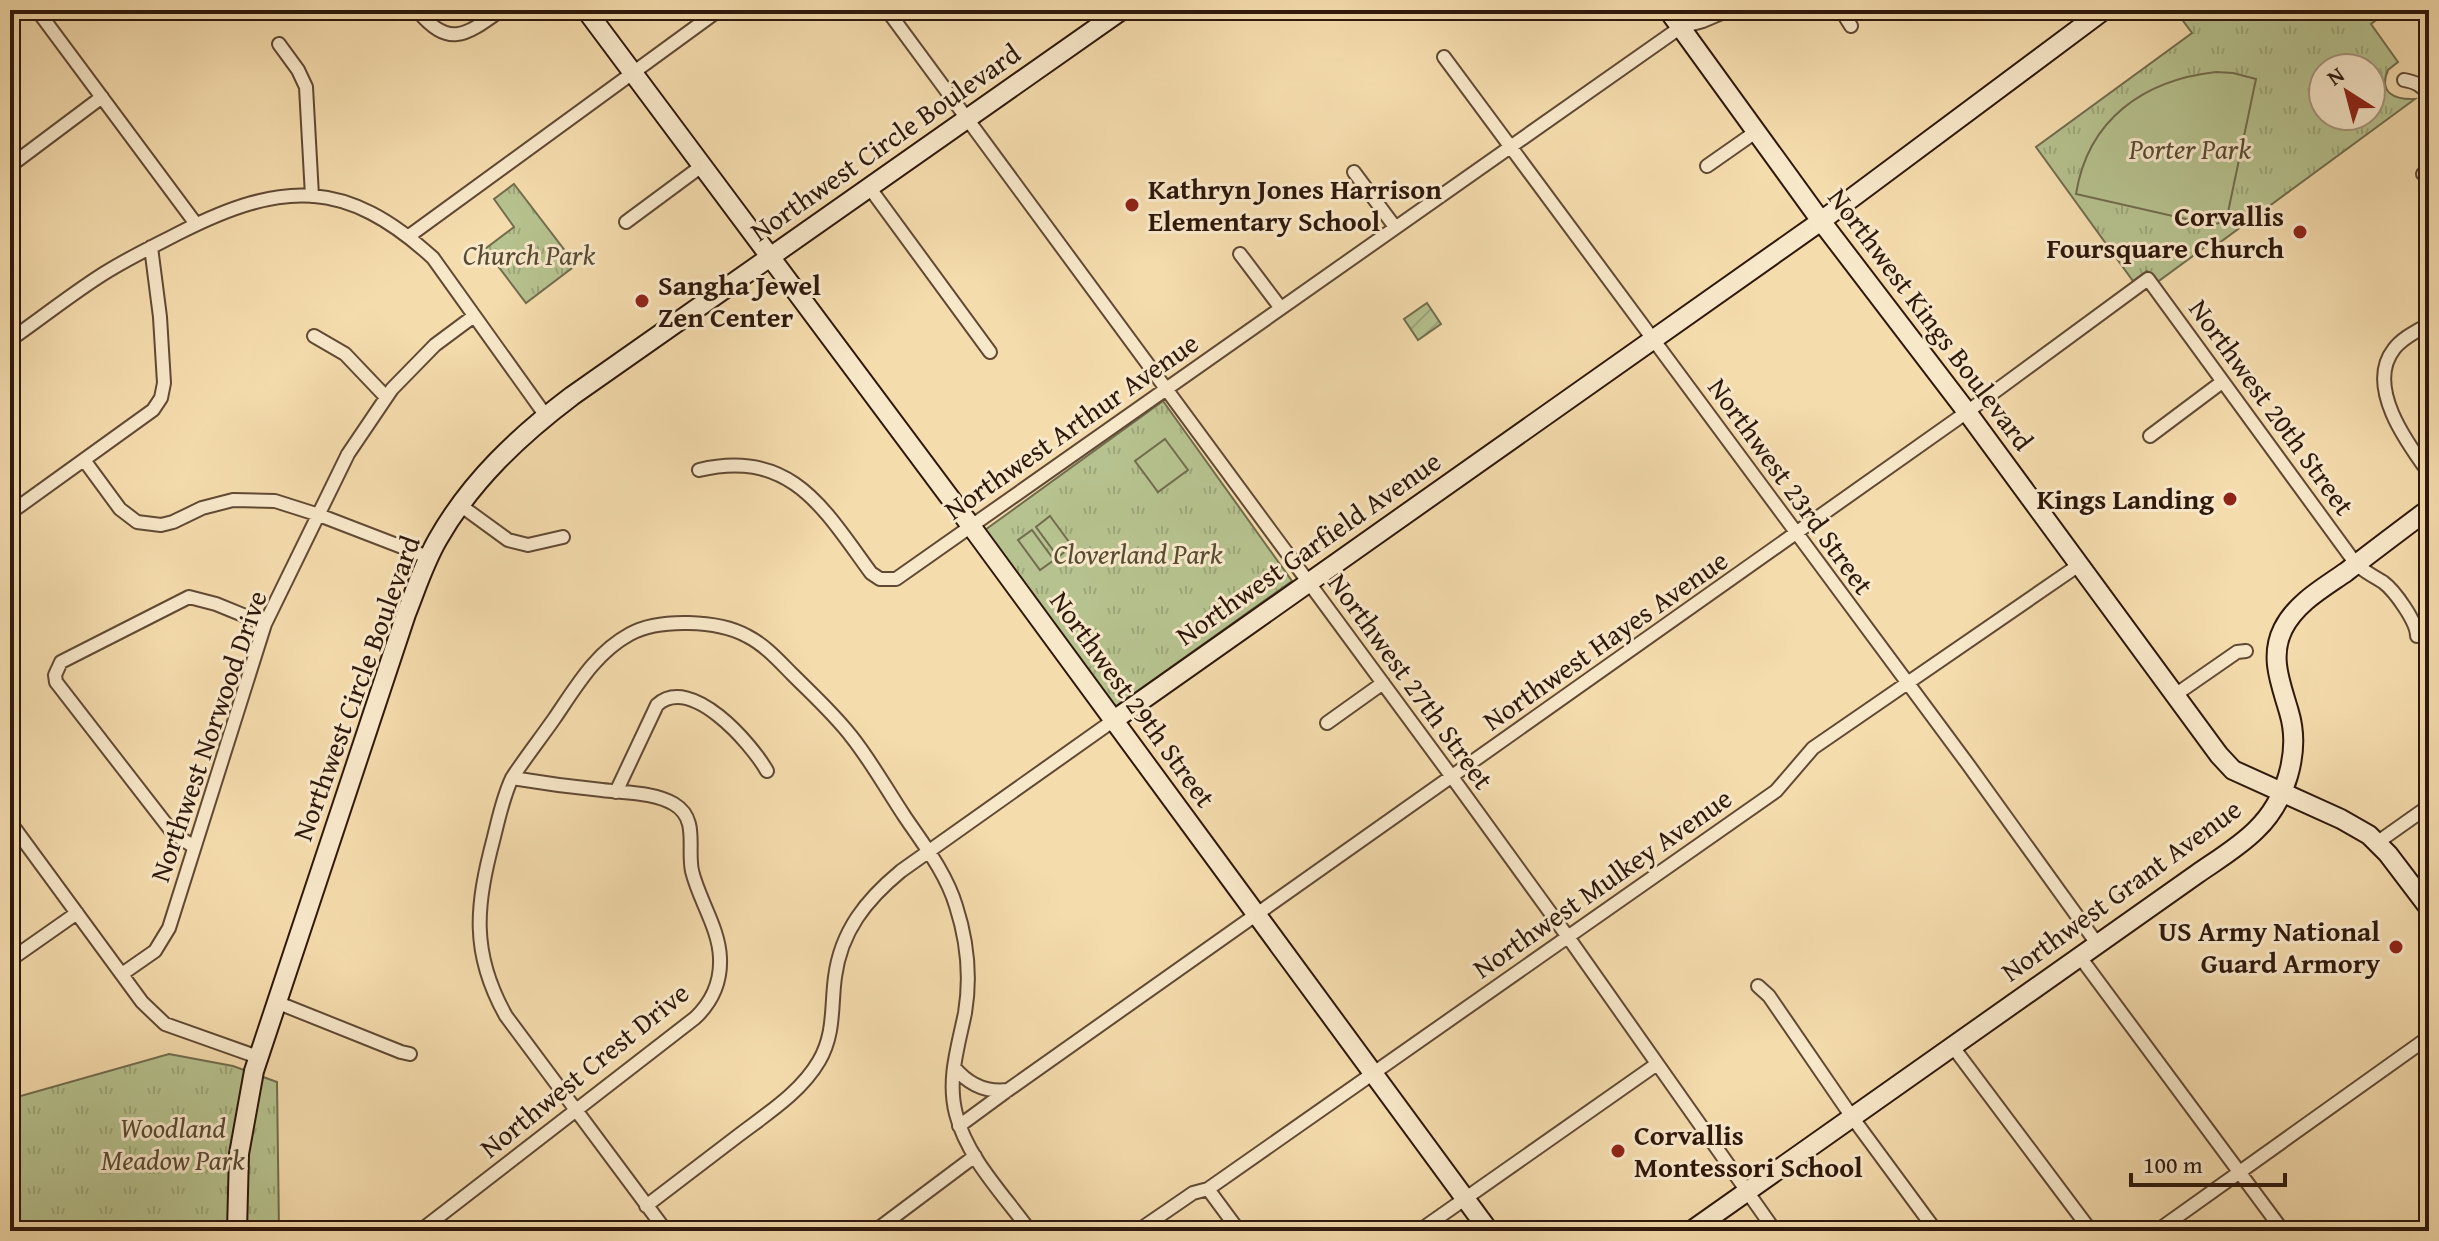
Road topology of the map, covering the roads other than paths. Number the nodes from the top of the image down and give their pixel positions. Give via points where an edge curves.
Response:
1 (37, 10) edge
2 (417, 10) edge
3 (501, 10) edge
4 (586, 10) edge
5 (719, 10) edge
6 (887, 10) edge
7 (1122, 10) edge
8 (1668, 10) edge
9 (1729, 10) edge
10 (1841, 10) edge
11 (2104, 10) edge
12 (1851, 26) dead end
13 (1681, 27) junction
14 (279, 44) dead end
15 (1444, 57) dead end
16 (634, 72) junction
17 (2404, 80) dead end
18 (2429, 95) edge
19 (102, 97) junction
20 (967, 119) junction
21 (1757, 131) junction
22 (1509, 146) junction
23 (703, 165) junction
24 (10, 166) edge
25 (1707, 166) dead end
26 (1354, 172) dead end
27 (869, 187) junction
28 (312, 196) junction
29 (1821, 221) junction
30 (626, 222) dead end
31 (196, 224) junction
32 (1395, 227) junction
33 (409, 236) junction
34 (151, 247) junction
35 (1240, 254) dead end
36 (771, 256) junction
37 (2148, 279) joint
38 (1280, 307) junction
39 (474, 316) junction
40 (2429, 324) edge
41 (314, 336) dead end
42 (10, 340) edge
43 (1652, 340) junction
44 (990, 352) dead end
45 (2222, 382) junction
46 (1167, 389) junction
47 (385, 396) junction
48 (1967, 412) junction
49 (546, 416) junction
50 (2150, 436) dead end
51 (84, 460) junction
52 (699, 470) dead end
53 (2429, 473) edge
54 (460, 505) junction
55 (2429, 509) edge
56 (10, 513) edge
57 (319, 515) junction
58 (971, 526) junction
59 (1796, 534) junction
60 (563, 537) dead end
61 (428, 557) junction
62 (2356, 564) junction
63 (2079, 565) junction
64 (1309, 582) junction
65 (265, 624) junction
66 (2417, 636) dead end
67 (2246, 651) dead end
68 (1383, 683) junction
69 (1907, 683) junction
70 (2175, 695) junction
71 (1114, 720) junction
72 (1327, 723) dead end
73 (767, 771) dead end
74 (1452, 777) junction
75 (512, 778) junction
76 (2281, 791) junction
77 (616, 792) junction
78 (2429, 806) edge
79 (10, 822) edge
80 (2378, 842) junction
81 (194, 847) junction
82 (928, 852) junction
83 (2429, 908) edge
84 (77, 913) junction
85 (1256, 915) junction
86 (1568, 937) junction
87 (2098, 945) junction
88 (2080, 957) junction
89 (10, 960) edge
90 (122, 974) junction
91 (1758, 986) dead end
92 (276, 1002) junction
93 (2429, 1037) edge
94 (1953, 1047) junction
95 (410, 1054) dead end
96 (258, 1057) junction
97 (1657, 1064) junction
98 (954, 1067) junction
99 (1374, 1074) junction
100 (1008, 1090) junction
101 (576, 1111) junction
102 (1852, 1117) junction
103 (959, 1126) junction
104 (975, 1156) junction
105 (2240, 1172) junction
106 (1208, 1189) junction
107 (1747, 1192) junction
108 (1465, 1198) junction
109 (646, 1206) junction
110 (1142, 1228) dead end
111 (237, 1231) edge
112 (420, 1231) edge
113 (666, 1231) edge
114 (876, 1231) edge
115 (1030, 1231) edge
116 (1239, 1231) edge
117 (1419, 1231) edge
118 (1489, 1231) edge
119 (1691, 1231) edge
120 (1775, 1231) edge
121 (1936, 1231) edge
122 (2091, 1231) edge
123 (2157, 1231) edge
124 (2283, 1231) edge

1 - 19 street
2 - 3 street via 433,27 452,35 472,31
4 - 16 street, Northwest 29th Street
5 - 16 street
6 - 20 street, Northwest 27th Street
7 - 20 street, Northwest Circle Boulevard
8 - 13 street, Northwest Kings Boulevard
9 - 13 street, Northwest Arthur Avenue
10 - 12 street
11 - 29 street, Northwest Garfield Avenue
13 - 21 street, Northwest Kings Boulevard
13 - 22 street, Northwest Arthur Avenue
14 - 28 street via 306,87
15 - 22 street, Northwest 23rd Street
16 - 23 street, Northwest 29th Street
16 - 33 street
17 - 18 street
19 - 24 street
19 - 31 street
20 - 27 street, Northwest Circle Boulevard
20 - 46 street, Northwest 27th Street
21 - 25 street
21 - 29 street, Northwest Kings Boulevard
22 - 32 street, Northwest Arthur Avenue
22 - 43 street, Northwest 23rd Street
23 - 30 street
23 - 36 street, Northwest 29th Street
26 - 32 street
27 - 36 street, Northwest Circle Boulevard
27 - 44 street
28 - 31 street via 244,204
28 - 33 street via 363,208
29 - 43 street, Northwest Garfield Avenue
29 - 48 street, Northwest Kings Boulevard
31 - 34 street
32 - 38 street, Northwest Arthur Avenue
33 - 39 street via 433,258
34 - 42 street
34 - 51 street via 163,391 153,410
35 - 38 street
36 - 49 street, Northwest Circle Boulevard
36 - 58 street, Northwest 29th Street
37 - 45 street, Northwest 20th Street
37 - 48 street, Northwest Hayes Avenue
38 - 46 street, Northwest Arthur Avenue
39 - 47 street, Northwest Norwood Drive via 435,345
39 - 49 street
40 - 53 street via 2393,350 2384,379 2400,431
41 - 47 street via 345,354
43 - 59 street, Northwest 23rd Street
43 - 64 street, Northwest Garfield Avenue
45 - 50 street
45 - 62 street, Northwest 20th Street
46 - 58 street, Northwest Arthur Avenue
46 - 64 street, Northwest 27th Street
47 - 57 street, Northwest Norwood Drive via 348,454
48 - 59 street, Northwest Hayes Avenue
48 - 63 street, Northwest Kings Boulevard
49 - 54 street, Northwest Circle Boulevard via 500,456
51 - 56 street
51 - 57 street via 120,509 148,525 173,522 233,500 275,501
52 - 58 street, Northwest Arthur Avenue via 735,465 784,476 822,506 871,573 887,580 901,576
54 - 60 street via 508,540 528,545
54 - 61 street, Northwest Circle Boulevard
55 - 62 street, Northwest Grant Avenue
57 - 61 street
57 - 65 street, Northwest Norwood Drive
58 - 71 street, Northwest 29th Street
59 - 69 street, Northwest 23rd Street
59 - 74 street, Northwest Hayes Avenue
61 - 92 street, Northwest Circle Boulevard
62 - 66 street, Northwest 20th Street via 2389,588
62 - 76 street, Northwest Grant Avenue via 2299,607 2280,637 2276,666 2293,737 2291,767
63 - 69 street, Northwest Mulkey Avenue
63 - 70 street, Northwest Kings Boulevard
64 - 68 street, Northwest 27th Street
64 - 71 street, Northwest Garfield Avenue
65 - 81 street, Northwest Norwood Drive
65 - 81 street via 189,597 56,668 56,682 90,727 173,833
67 - 70 street
68 - 72 street
68 - 74 street, Northwest 27th Street
69 - 86 street, Northwest Mulkey Avenue via 1813,748 1776,791
69 - 87 street, Northwest 23rd Street
70 - 76 street, Northwest Kings Boulevard via 2227,764
71 - 82 street, Northwest Garfield Avenue
71 - 85 street, Northwest 29th Street
73 - 77 street via 731,725 701,705 674,696 657,705
74 - 85 street, Northwest Hayes Avenue
74 - 86 street, Northwest 27th Street
75 - 77 street, Northwest Crest Drive
75 - 82 street via 579,681 630,634 652,626 730,628 757,641 832,714
75 - 101 street via 485,869 479,927 482,959 506,1016
76 - 80 street, Northwest Kings Boulevard
76 - 87 street, Northwest Grant Avenue via 2247,839
77 - 101 street, Northwest Crest Drive via 661,798 684,814 691,831 691,867 719,949 719,973 702,1011
78 - 80 street
79 - 84 street
80 - 83 street, Northwest Kings Boulevard
81 - 90 street, Northwest Norwood Drive via 162,943
82 - 98 street via 951,891 964,933 968,991
82 - 109 street, Northwest Garfield Avenue via 877,891 849,931 835,978 828,1040 810,1076
84 - 89 street
84 - 90 street
85 - 99 street, Northwest 29th Street
85 - 100 street, Northwest Hayes Avenue
86 - 97 street, Northwest 27th Street
86 - 99 street, Northwest Mulkey Avenue
87 - 88 street, Northwest Grant Avenue
88 - 94 street, Northwest Grant Avenue
88 - 105 street
90 - 96 street via 165,1024
91 - 102 street
92 - 95 street
92 - 96 street, Northwest Circle Boulevard
93 - 105 street
94 - 102 street, Northwest Grant Avenue
94 - 122 street
96 - 111 street, Northwest Circle Boulevard via 239,1154
97 - 107 street, Northwest 27th Street
97 - 108 street
98 - 100 street via 975,1086
98 - 103 street
99 - 106 street, Northwest Mulkey Avenue
99 - 108 street, Northwest 29th Street
100 - 103 street, Northwest Hayes Avenue
101 - 109 street
101 - 112 street, Northwest Crest Drive
102 - 107 street, Northwest Grant Avenue
102 - 121 street
103 - 104 street
104 - 114 street
104 - 115 street
105 - 123 street
105 - 124 street
106 - 110 street, Northwest Mulkey Avenue via 1193,1193
106 - 116 street
107 - 119 street, Northwest Grant Avenue
107 - 120 street, Northwest 27th Street
108 - 117 street
108 - 118 street, Northwest 29th Street
109 - 113 street

